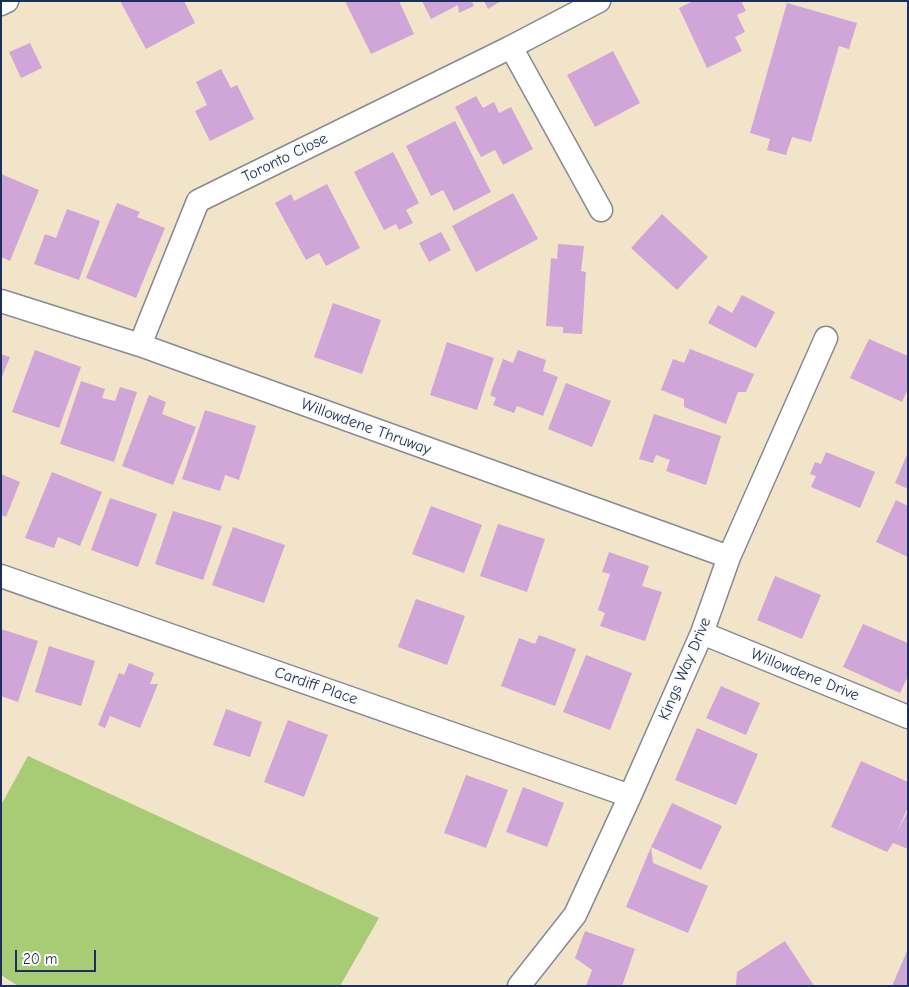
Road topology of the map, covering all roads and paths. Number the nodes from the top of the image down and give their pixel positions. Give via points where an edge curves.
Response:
1 (7, 1) edge
2 (599, 1) edge
3 (1, 4) edge
4 (512, 47) junction
5 (601, 210) dead end
6 (1, 301) edge
7 (826, 338) dead end
8 (140, 345) junction
9 (728, 558) junction
10 (1, 576) edge
11 (702, 633) junction
12 (908, 717) edge
13 (630, 796) junction
14 (520, 986) edge

1 - 3 street
2 - 4 street, Toronto Close
4 - 5 street
4 - 8 street, Toronto Close via 198,201
6 - 8 street, Willowdene Thruway
7 - 9 street, Kings Way Drive
8 - 9 street, Willowdene Thruway
9 - 11 street, Kings Way Drive
10 - 13 street, Cardiff Place
11 - 12 street, Willowdene Drive
11 - 13 street, Kings Way Drive
13 - 14 street, Kings Way Drive via 575,915

